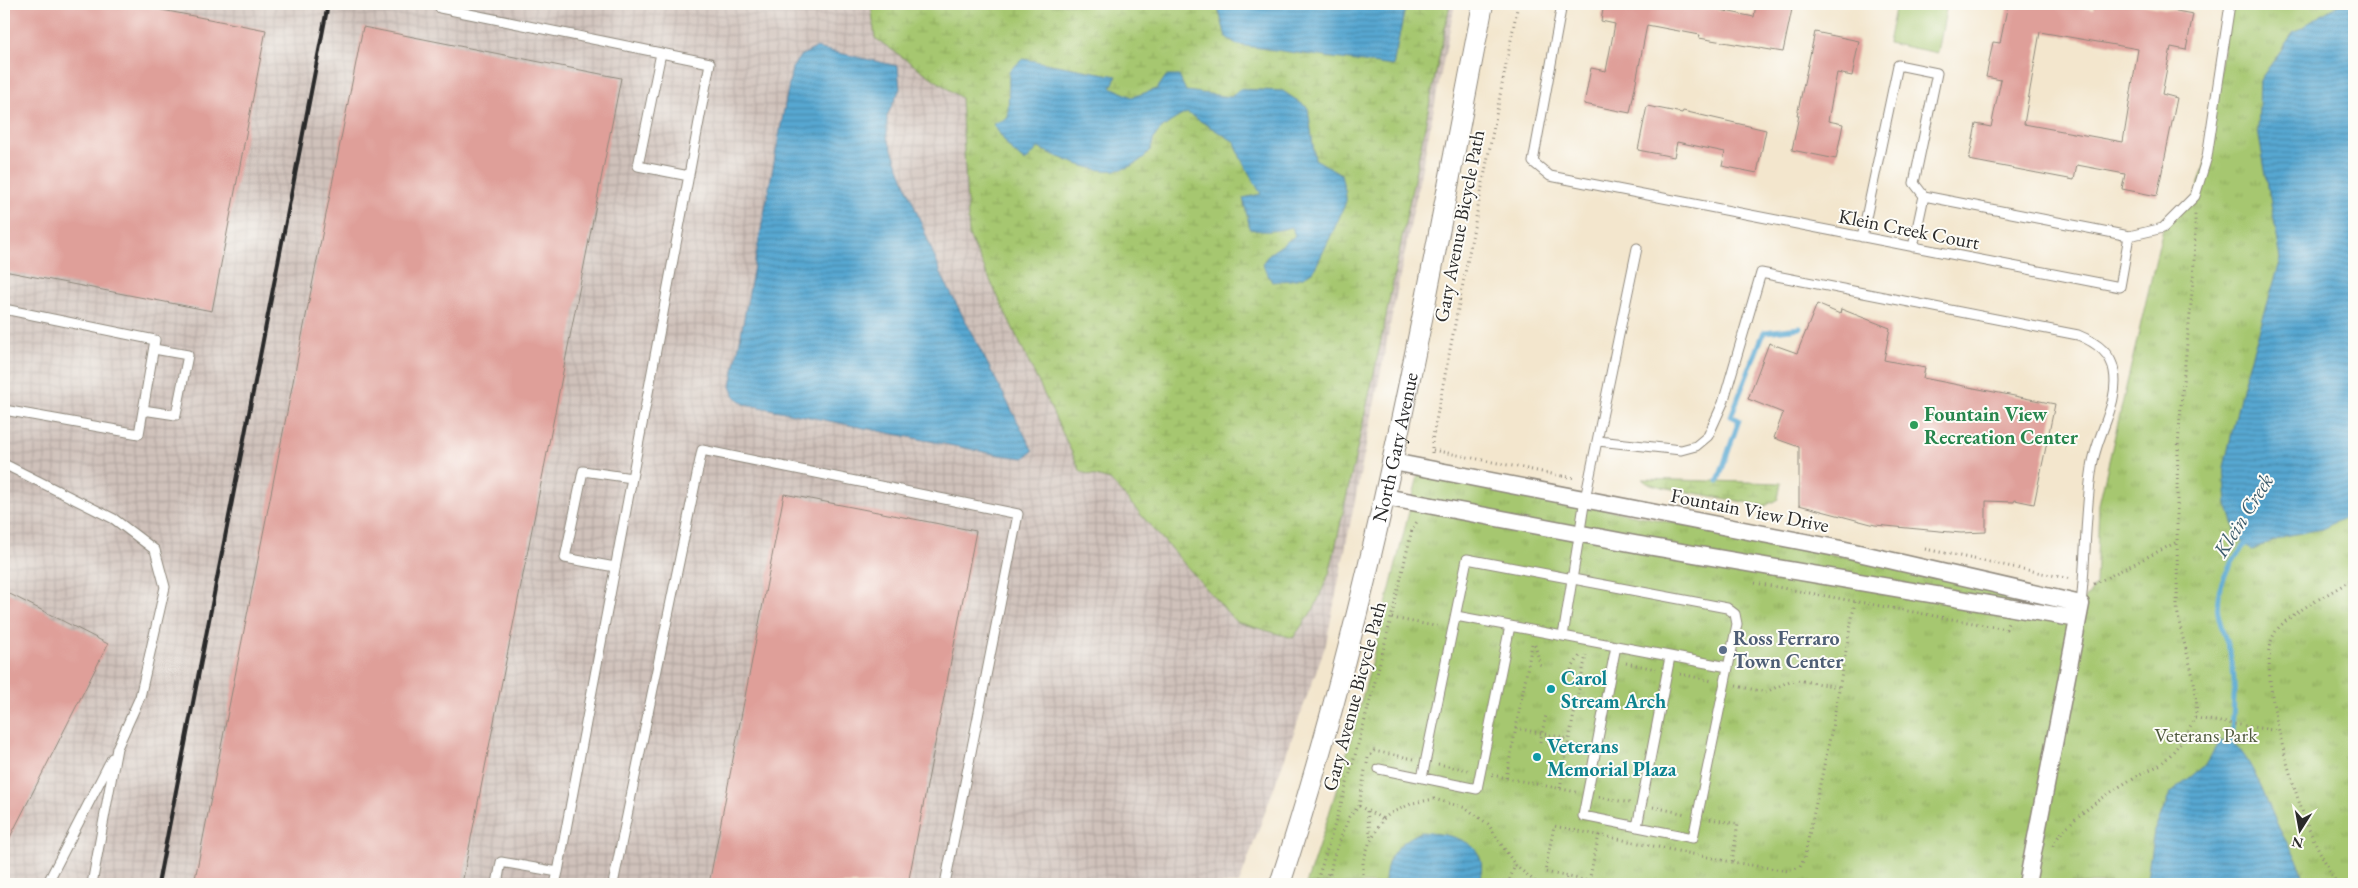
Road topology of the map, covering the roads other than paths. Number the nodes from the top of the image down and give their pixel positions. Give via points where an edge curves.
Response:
1 (1483, 4) edge
2 (1562, 4) edge
3 (2230, 4) edge
4 (440, 8) dead end
5 (661, 53) junction
6 (689, 176) junction
7 (1924, 196) junction
8 (2129, 236) junction
9 (1862, 237) junction
10 (1914, 247) junction
11 (1637, 248) dead end
12 (4, 309) edge
13 (154, 349) junction
14 (4, 410) edge
15 (143, 410) junction
16 (1598, 441) junction
17 (1393, 462) junction
18 (4, 464) edge
19 (632, 478) junction
20 (1385, 498) junction
21 (1585, 499) junction
22 (1579, 533) junction
23 (615, 567) junction
24 (1574, 579) junction
25 (2080, 612) junction
26 (1456, 616) junction
27 (1510, 626) junction
28 (1563, 636) junction
29 (1616, 646) junction
30 (1670, 656) junction
31 (1728, 668) junction
32 (117, 748) junction
33 (1379, 769) dead end
34 (1422, 778) junction
35 (1637, 827) junction
36 (558, 872) junction
37 (47, 884) edge
38 (92, 884) edge
39 (497, 884) edge
40 (555, 884) edge
41 (613, 884) edge
42 (945, 884) edge
43 (1280, 884) edge
44 (2027, 884) edge

1 - 17 street, North Gary Avenue
2 - 9 lane, Klein Creek Court via 1533,162 1550,176
3 - 8 lane via 2207,157 2195,196 2163,228
4 - 5 lane
5 - 6 lane via 710,63
5 - 6 lane via 638,166
6 - 19 lane
7 - 8 lane
7 - 9 lane via 1914,183 1936,73 1898,65
7 - 10 lane
8 - 10 lane, Klein Creek Court via 2120,287
9 - 10 lane, Klein Creek Court
11 - 16 lane
12 - 13 lane via 155,340
13 - 15 lane
13 - 15 lane via 188,355 176,415
14 - 15 lane via 139,434
16 - 21 lane
16 - 25 lane via 1681,450 1696,446 1708,436 1723,404 1761,273 2078,335 2095,342 2114,368 2115,383 2092,465
17 - 20 street, North Gary Avenue
17 - 21 street, Fountain View Drive
18 - 32 lane via 114,519 155,550 164,587 140,697
19 - 23 lane
19 - 23 lane via 583,471 565,558
20 - 22 street
20 - 43 street, North Gary Avenue via 1350,641
21 - 22 lane
21 - 25 street, Fountain View Drive via 1841,550
22 - 24 lane
22 - 25 street
23 - 36 lane
24 - 26 lane via 1467,559
24 - 28 lane
24 - 31 lane via 1727,608 1735,614 1736,624
25 - 44 street
26 - 27 lane
26 - 34 lane
27 - 28 lane
27 - 34 lane via 1477,789
28 - 29 lane
29 - 30 lane
29 - 35 lane via 1583,816
30 - 31 lane
30 - 35 lane
31 - 35 lane via 1693,838
32 - 37 lane
32 - 38 lane
33 - 34 lane
36 - 39 lane via 502,862
36 - 40 lane
41 - 42 lane via 702,450 1018,514

